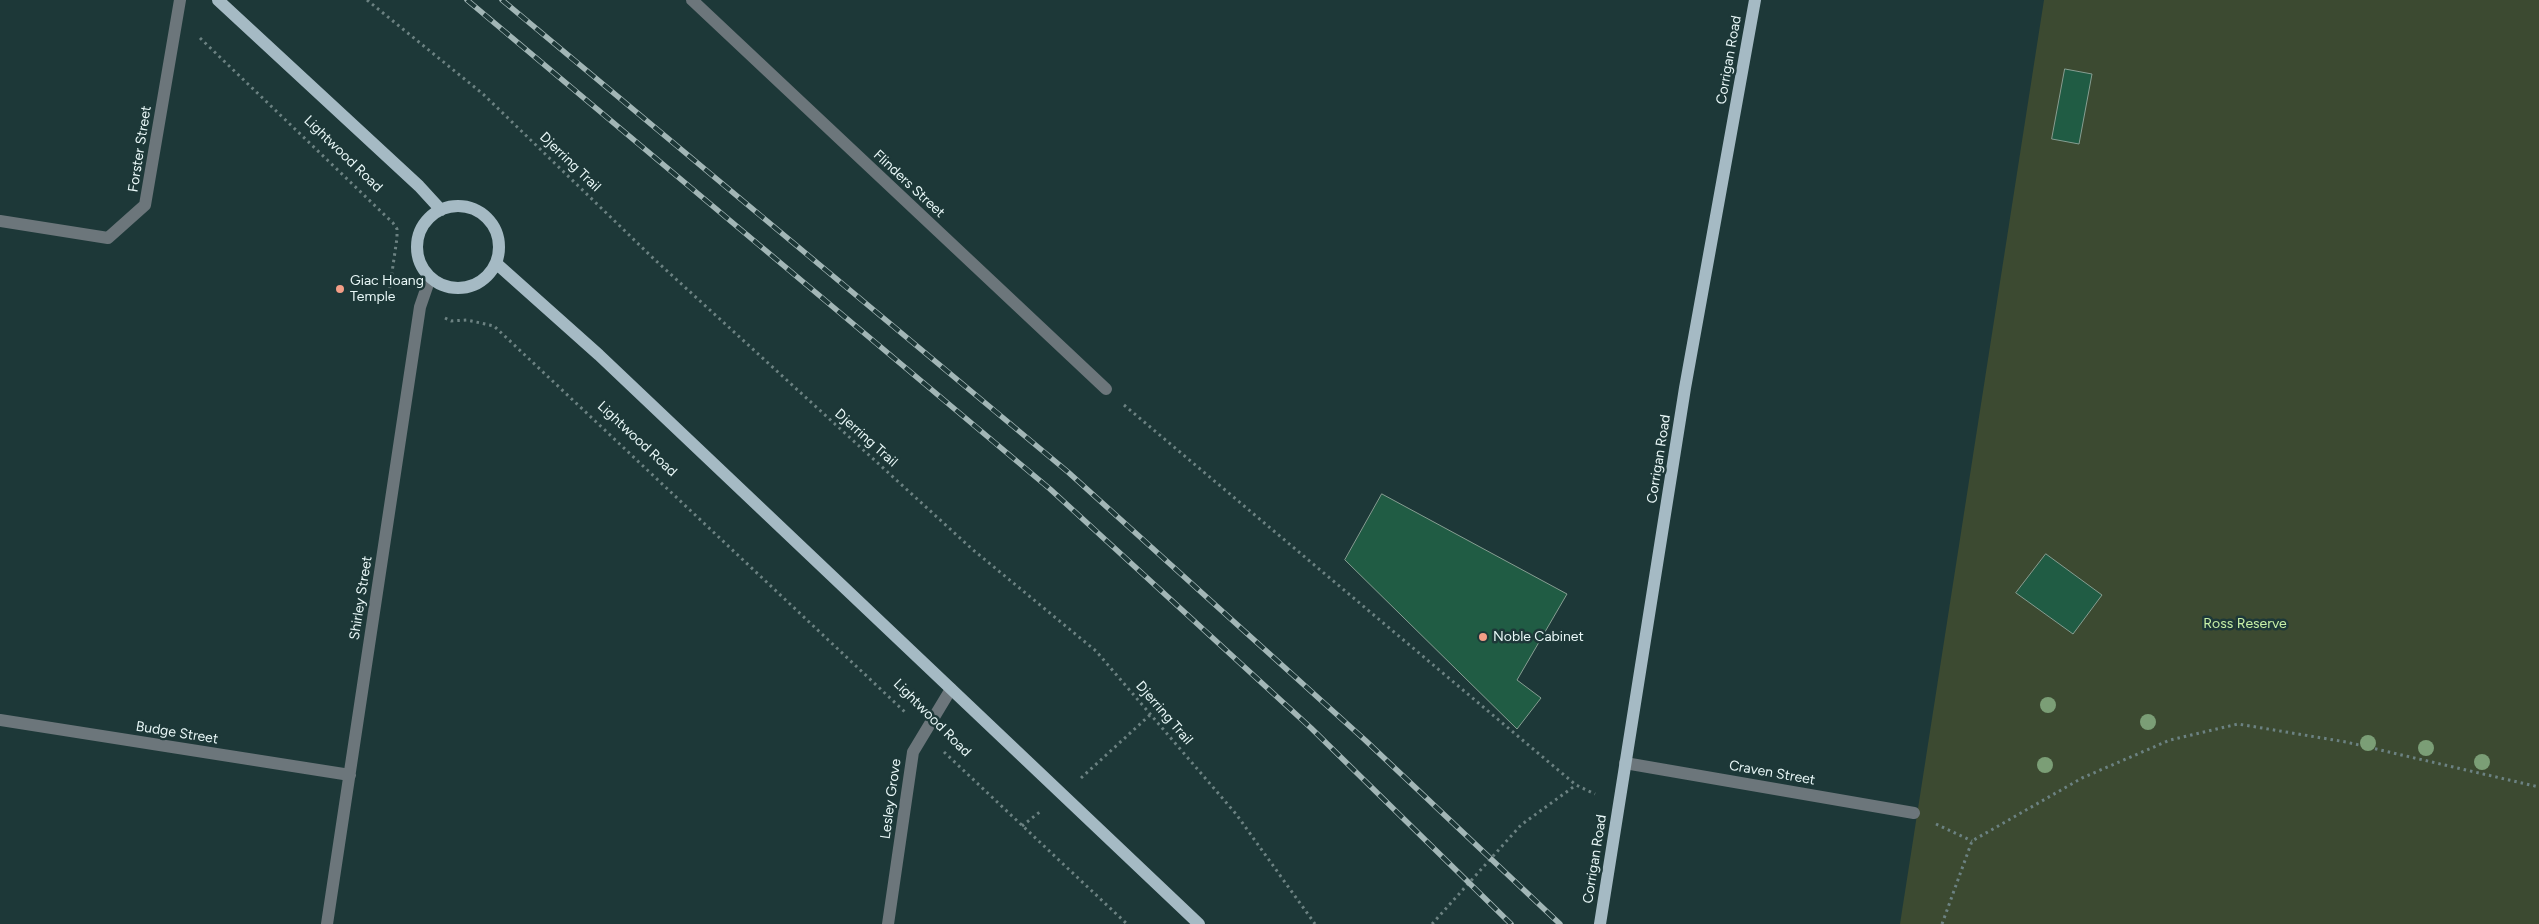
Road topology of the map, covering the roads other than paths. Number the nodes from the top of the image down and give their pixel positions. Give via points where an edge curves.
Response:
1 (180, 0) edge
2 (218, 0) edge
3 (692, 0) edge
4 (1755, 0) edge
5 (441, 210) junction
6 (0, 221) edge
7 (497, 264) junction
8 (430, 278) junction
9 (1106, 390) road end
10 (951, 689) junction
11 (0, 720) edge
12 (1625, 763) junction
13 (350, 775) junction
14 (1914, 813) road end
15 (327, 924) edge
16 (888, 924) edge
17 (1199, 924) edge
18 (1600, 924) edge

1 - 6 street, Forster Street via 146,205 108,238
2 - 5 main road, Lightwood Road
3 - 9 street, Flinders Street
4 - 12 main road, Corrigan Road via 1686,388
5 - 7 main road via 469,207 482,213 499,236
5 - 8 main road via 421,228 417,241 420,261
7 - 8 main road via 479,284 467,288 441,286
7 - 10 main road via 599,355
8 - 13 street, Shirley Street via 420,307
10 - 16 street, Lesley Grove via 913,752
10 - 17 main road
11 - 13 street, Budge Street
12 - 14 street, Craven Street
12 - 18 main road, Corrigan Road
13 - 15 street, Shirley Street

